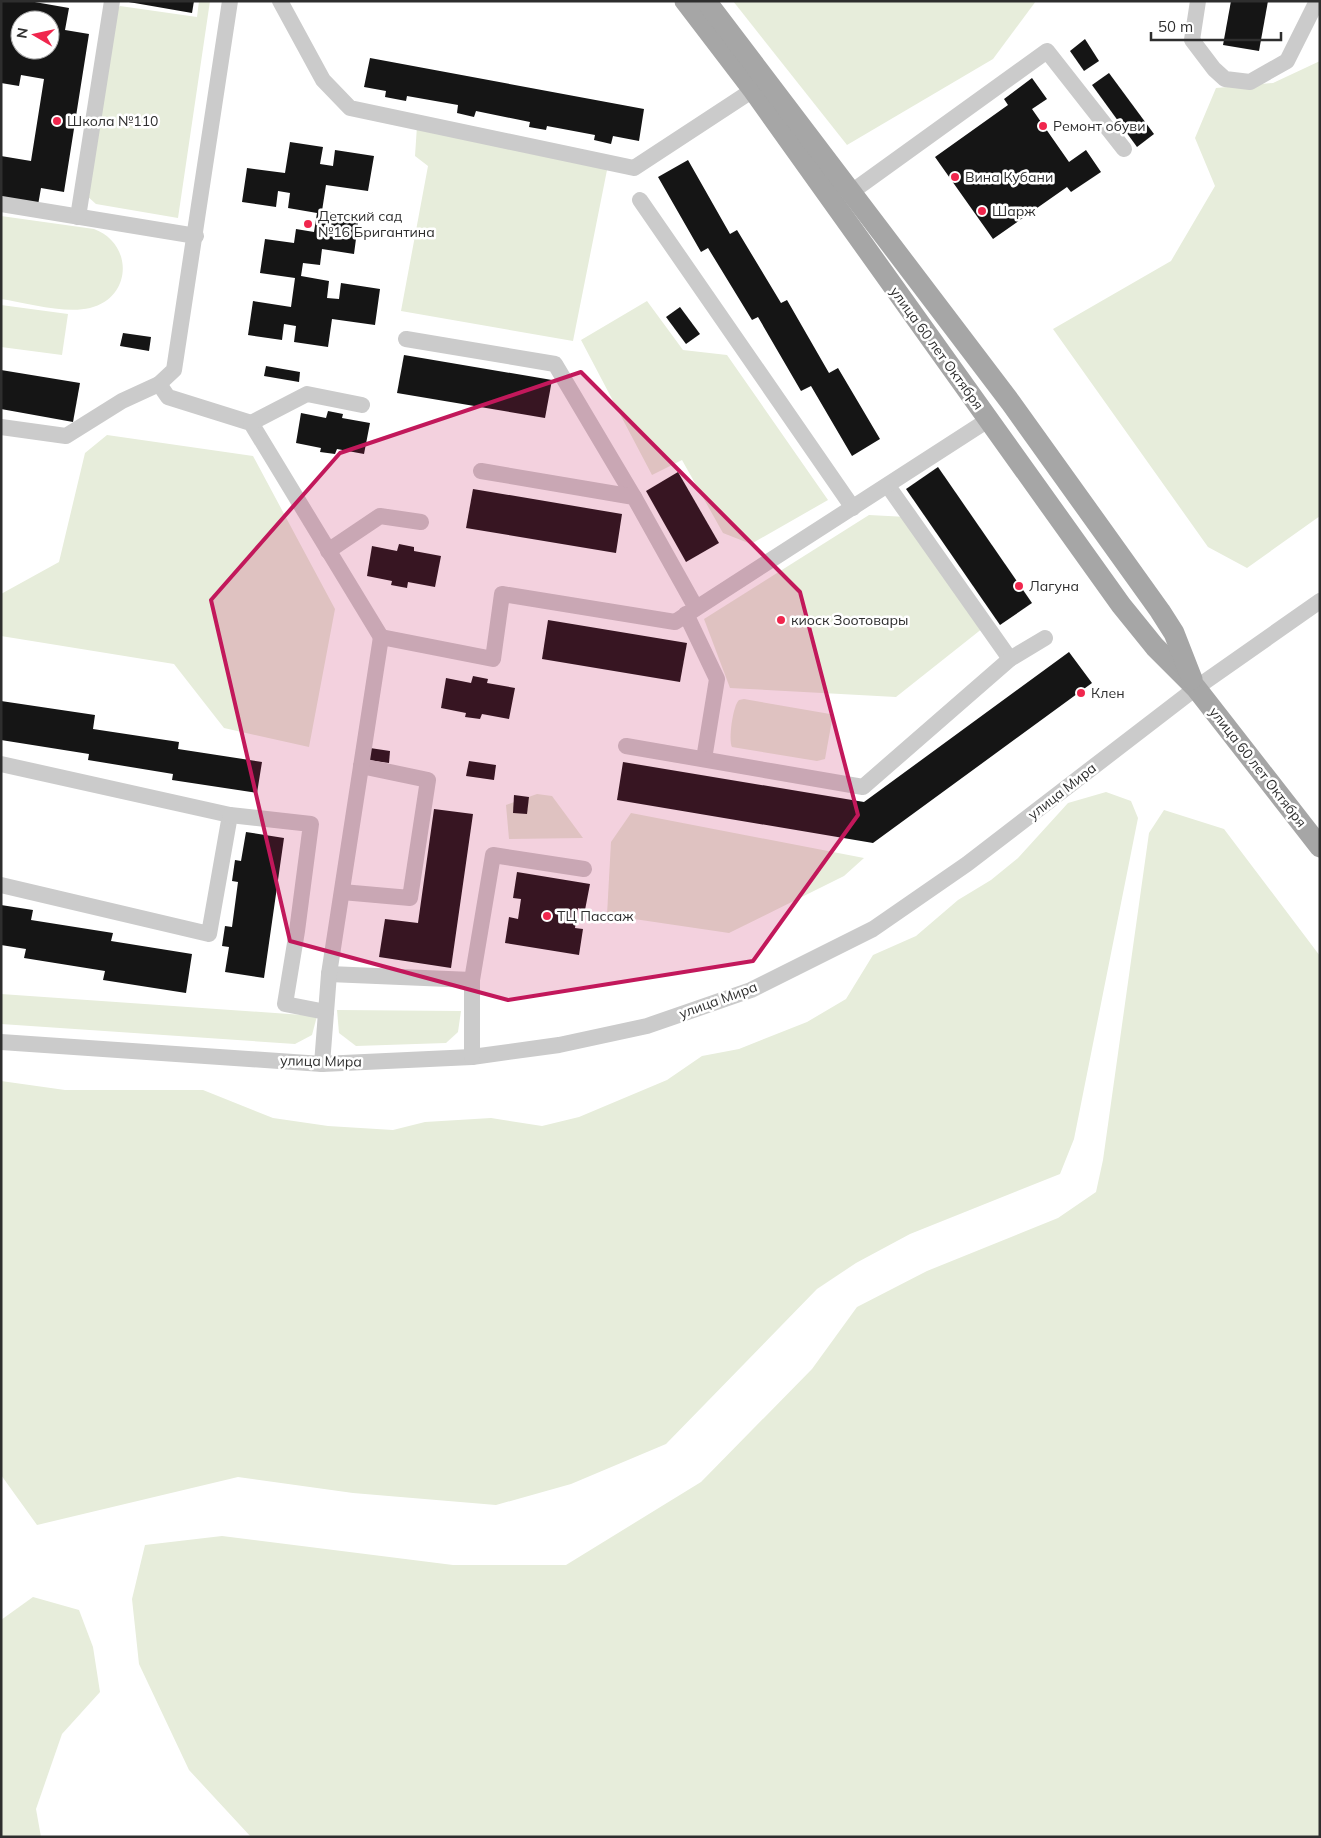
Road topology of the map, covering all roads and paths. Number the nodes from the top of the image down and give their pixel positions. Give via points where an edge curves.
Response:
1 (230, 1) edge
2 (280, 1) edge
3 (686, 1) edge
4 (706, 1) edge
5 (1198, 1) edge
6 (1317, 1) edge
7 (110, 2) edge
8 (759, 85) junction
9 (1124, 149) dead end
10 (850, 193) junction
11 (640, 200) dead end
12 (1, 204) edge
13 (78, 217) junction
14 (196, 236) junction
15 (406, 339) dead end
16 (159, 384) junction
17 (1011, 403) junction
18 (362, 405) dead end
19 (988, 420) junction
20 (251, 422) junction
21 (1, 426) edge
22 (481, 471) dead end
23 (888, 486) junction
24 (634, 497) junction
25 (853, 508) junction
26 (421, 522) dead end
27 (328, 550) junction
28 (1320, 601) edge
29 (691, 611) junction
30 (381, 637) junction
31 (1045, 638) dead end
32 (1010, 659) junction
33 (1196, 688) junction
34 (626, 746) dead end
35 (704, 759) junction
36 (1, 764) edge
37 (361, 766) junction
38 (230, 815) junction
39 (1320, 847) edge
40 (584, 869) dead end
41 (1, 884) edge
42 (342, 892) junction
43 (329, 974) junction
44 (472, 980) junction
45 (326, 1012) junction
46 (1, 1042) edge
47 (472, 1057) junction
48 (322, 1064) junction

1 - 14 street
2 - 8 street via 323,80 350,108 634,168
3 - 8 main road, улица 60 лет Октября
4 - 8 main road, улица 60 лет Октября
5 - 6 street via 1192,40 1214,69 1263,76 1287,61
7 - 13 street
8 - 10 main road, улица 60 лет Октября
8 - 19 main road, улица 60 лет Октября
9 - 10 street via 1047,51
10 - 17 main road, улица 60 лет Октября
11 - 25 street
12 - 13 street
13 - 14 street
14 - 16 street via 174,370
15 - 24 street via 555,364
16 - 20 street via 168,397
16 - 21 street via 122,401 66,436
17 - 19 main road
17 - 33 main road, улица 60 лет Октября via 1160,611 1174,633
18 - 20 street via 307,394
19 - 23 street
19 - 33 main road, улица 60 лет Октября via 1121,605 1155,647
20 - 27 street
22 - 24 street
23 - 25 street
23 - 32 street
24 - 29 street
25 - 29 street
26 - 27 street via 380,516
27 - 30 street
28 - 33 street, улица Мира
29 - 30 street via 675,622 502,594 493,659
29 - 35 street via 717,679
30 - 37 street
31 - 32 street
32 - 35 street via 863,787
33 - 39 main road, улица 60 лет Октября
33 - 47 street, улица Мира via 967,864 873,929 751,990 647,1026 559,1045
34 - 35 street
36 - 38 street
37 - 42 street
37 - 42 street via 428,780 410,898
38 - 41 street via 209,934
38 - 45 street via 311,824 285,1004
40 - 44 street via 493,855
42 - 43 street
43 - 44 street
43 - 45 street
44 - 47 street
45 - 48 street
46 - 48 street, улица Мира
47 - 48 street, улица Мира

